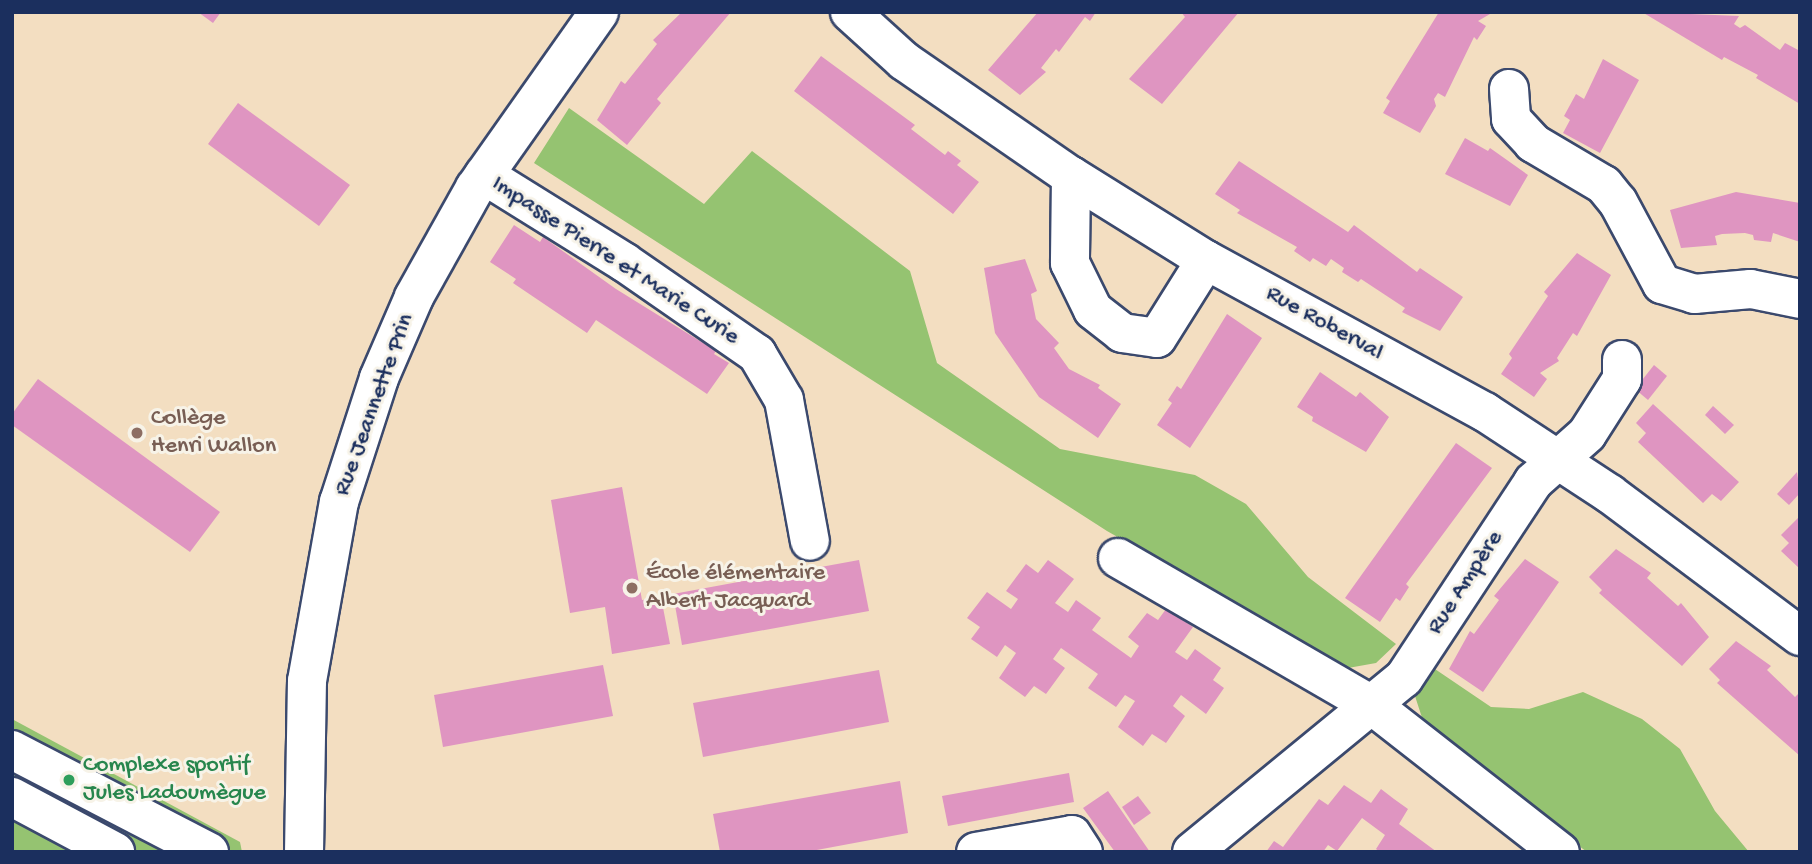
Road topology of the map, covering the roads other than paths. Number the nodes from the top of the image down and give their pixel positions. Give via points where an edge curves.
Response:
1 (599, 12) edge
2 (850, 12) edge
3 (1509, 89) dead end
4 (484, 175) junction
5 (1071, 176) junction
6 (1206, 260) junction
7 (1800, 299) edge
8 (1622, 360) dead end
9 (1558, 460) junction
10 (810, 541) dead end
11 (1118, 558) dead end
12 (1800, 636) edge
13 (1373, 706) junction
14 (12, 750) edge
15 (12, 797) edge
16 (115, 852) edge
17 (209, 852) edge
18 (304, 852) edge
19 (976, 852) edge
20 (1083, 852) edge
21 (1192, 852) edge
22 (1560, 852) edge

1 - 4 street, Rue Jeannette Prin
2 - 5 street, Rue Roberval via 904,61
3 - 7 street via 1511,119 1533,142 1604,186 1618,202 1662,284 1694,294 1751,289
4 - 10 street, Impasse Pierre et Marie Curie via 624,262 757,355 784,400
4 - 18 street, Rue Jeannette Prin via 414,297 379,378 339,502 307,681
5 - 6 street, Rue Roberval
5 - 6 street via 1070,263 1093,310 1122,333 1157,338
6 - 9 street, Rue Roberval via 1485,412
8 - 9 street, Rue Ampère via 1622,379 1587,435
9 - 12 street, Rue Roberval
9 - 13 street, Rue Ampère via 1533,482 1404,678
11 - 13 street
13 - 21 street, Rue Ampère
13 - 22 street
14 - 17 street
15 - 16 street
19 - 20 street via 1072,835

